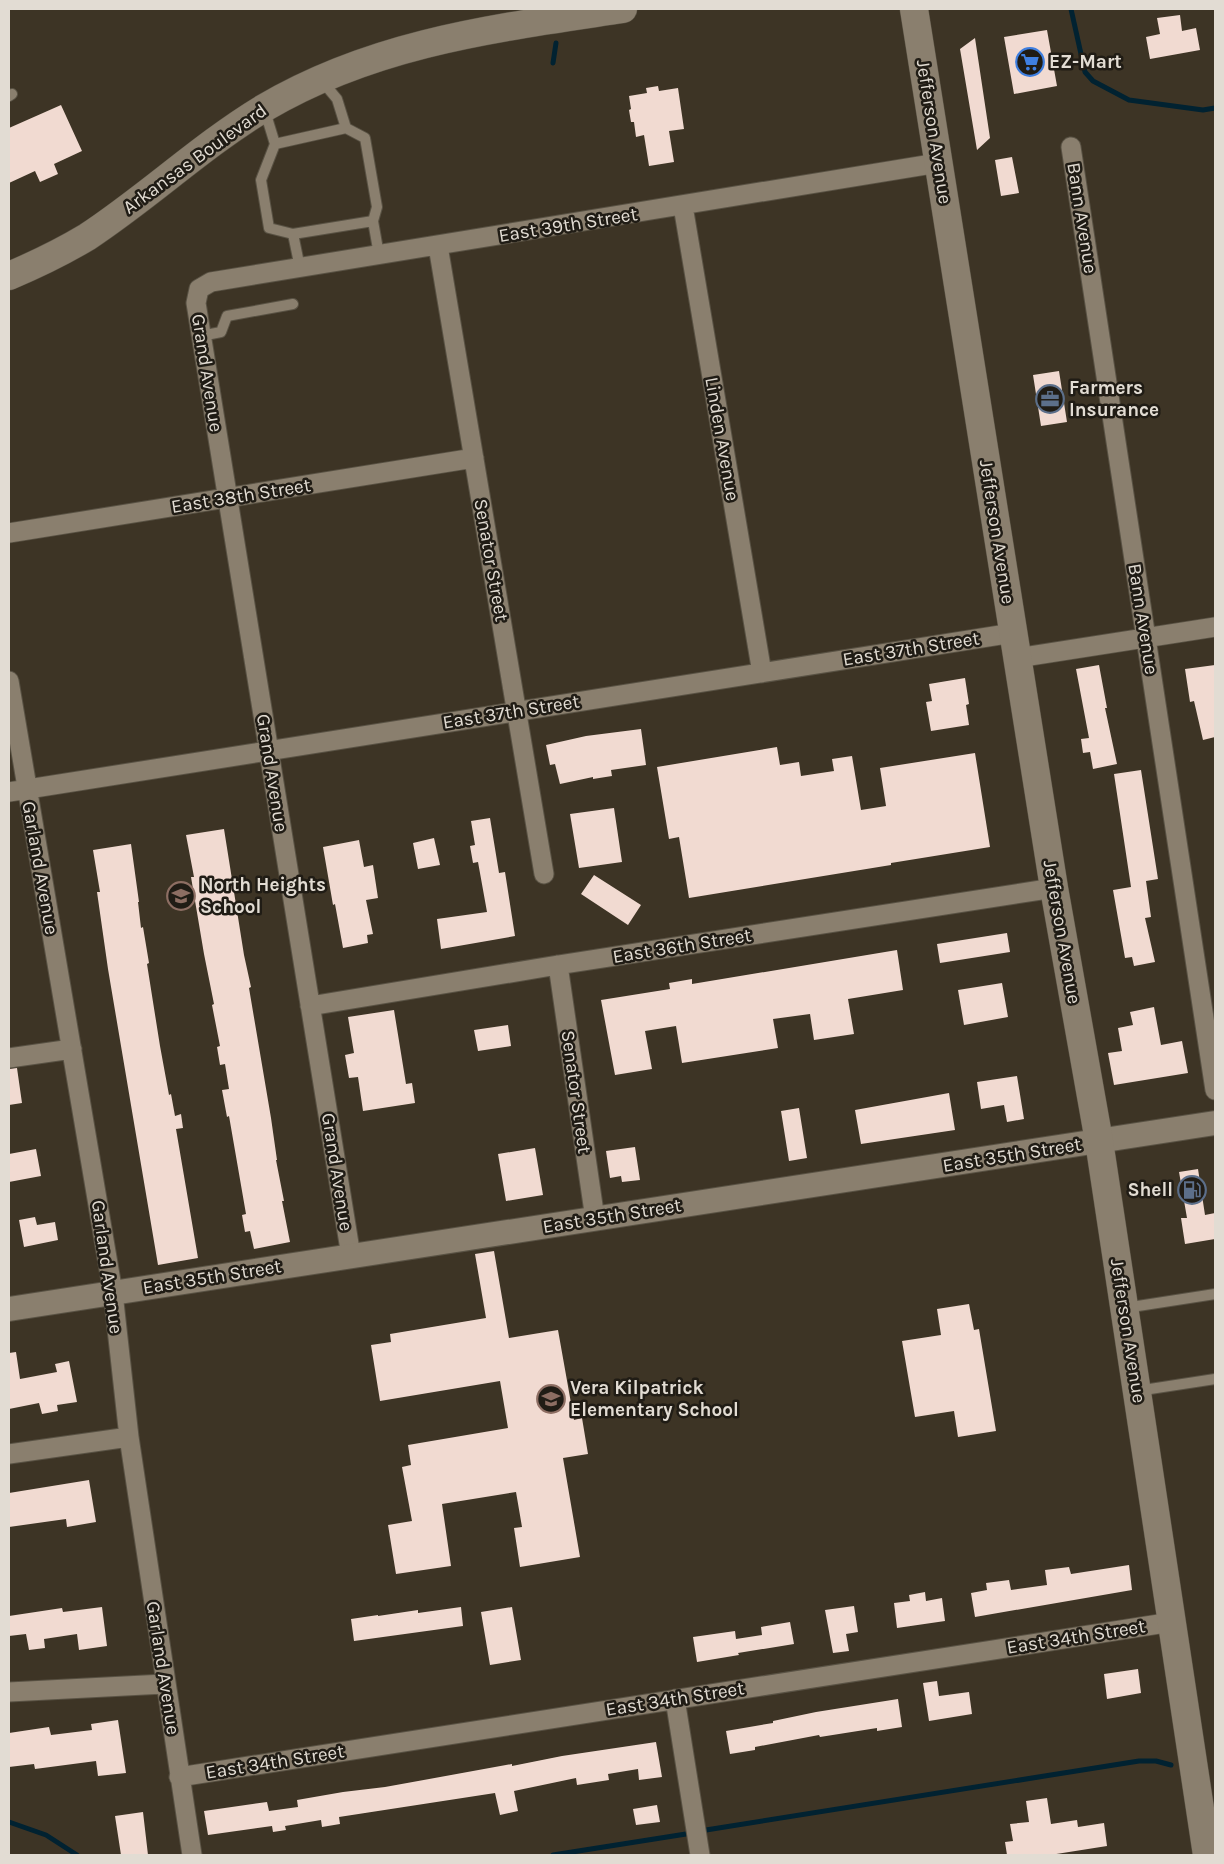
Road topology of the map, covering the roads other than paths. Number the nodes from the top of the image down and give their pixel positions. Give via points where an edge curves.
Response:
1 (623, 9) edge
2 (914, 9) edge
3 (320, 79) junction
4 (264, 108) junction
5 (346, 128) junction
6 (275, 144) junction
7 (1071, 147) dead end
8 (938, 163) junction
9 (683, 206) junction
10 (373, 221) junction
11 (293, 234) junction
12 (438, 246) junction
13 (380, 255) junction
14 (300, 268) junction
15 (9, 276) edge
16 (199, 289) joint
17 (293, 304) dead end
18 (201, 336) junction
19 (474, 458) junction
20 (227, 498) junction
21 (9, 533) edge
22 (1215, 627) edge
23 (1146, 638) junction
24 (1015, 645) junction
25 (762, 673) junction
26 (9, 681) edge
27 (517, 712) junction
28 (269, 750) junction
29 (18, 791) edge
30 (544, 874) dead end
31 (1054, 888) junction
32 (558, 965) junction
33 (310, 1006) junction
34 (72, 1049) junction
35 (9, 1058) edge
36 (1215, 1090) edge
37 (1215, 1124) edge
38 (1099, 1141) junction
39 (595, 1219) junction
40 (351, 1256) junction
41 (113, 1292) junction
42 (1215, 1294) edge
43 (1124, 1308) junction
44 (9, 1309) edge
45 (1215, 1379) edge
46 (1137, 1391) junction
47 (128, 1437) junction
48 (9, 1454) edge
49 (1172, 1622) junction
50 (164, 1684) junction
51 (9, 1692) edge
52 (675, 1699) junction
53 (179, 1777) junction
54 (192, 1855) edge
55 (700, 1855) edge
56 (1207, 1855) edge

1 - 3 main road, Arkansas Boulevard via 432,41
2 - 8 main road, Jefferson Avenue
3 - 4 main road, Arkansas Boulevard
3 - 5 lane via 337,100
4 - 6 lane
4 - 15 main road, Arkansas Boulevard via 210,144 86,237
5 - 6 lane
5 - 10 lane via 365,138 378,207
6 - 11 lane via 261,180 269,228
7 - 23 street, Bann Avenue
8 - 9 street, East 39th Street
8 - 24 main road, Jefferson Avenue
9 - 12 street, East 39th Street
9 - 25 street, Linden Avenue
10 - 11 lane
10 - 13 lane
11 - 14 lane
12 - 13 street, East 39th Street
12 - 19 street, Senator Street
13 - 14 street, East 39th Street
14 - 16 street, East 39th Street via 212,282
16 - 18 street, Grand Avenue via 196,303
17 - 18 lane via 226,316 221,332
18 - 20 street, Grand Avenue
19 - 20 street, East 38th Street
19 - 27 street, Senator Street
20 - 21 street, East 38th Street
20 - 28 street, Grand Avenue
22 - 23 street, East 37th Street
23 - 24 street, East 37th Street
23 - 36 street, Bann Avenue
24 - 25 street, East 37th Street
24 - 31 main road, Jefferson Avenue
25 - 27 street, East 37th Street
26 - 29 street, Garland Avenue
27 - 28 street, East 37th Street
27 - 30 street, Senator Street
28 - 29 street, East 37th Street
28 - 33 street, Grand Avenue
29 - 34 street, Garland Avenue
31 - 32 street, East 36th Street
31 - 38 main road, Jefferson Avenue
32 - 33 street, East 36th Street
32 - 39 street, Senator Street
33 - 40 street, Grand Avenue
34 - 35 street
34 - 41 street, Garland Avenue
37 - 38 street, East 35th Street
38 - 39 street, East 35th Street
38 - 43 main road, Jefferson Avenue
39 - 40 street, East 35th Street
40 - 41 street, East 35th Street
41 - 44 street, East 35th Street
41 - 47 street, Garland Avenue
42 - 43 lane
43 - 46 main road, Jefferson Avenue
45 - 46 lane
46 - 49 main road, Jefferson Avenue
47 - 48 street
47 - 50 street, Garland Avenue
49 - 52 street, East 34th Street
49 - 56 main road, Jefferson Avenue
50 - 51 street
50 - 53 street, Garland Avenue
52 - 53 street, East 34th Street
52 - 55 street
53 - 54 street, Garland Avenue

